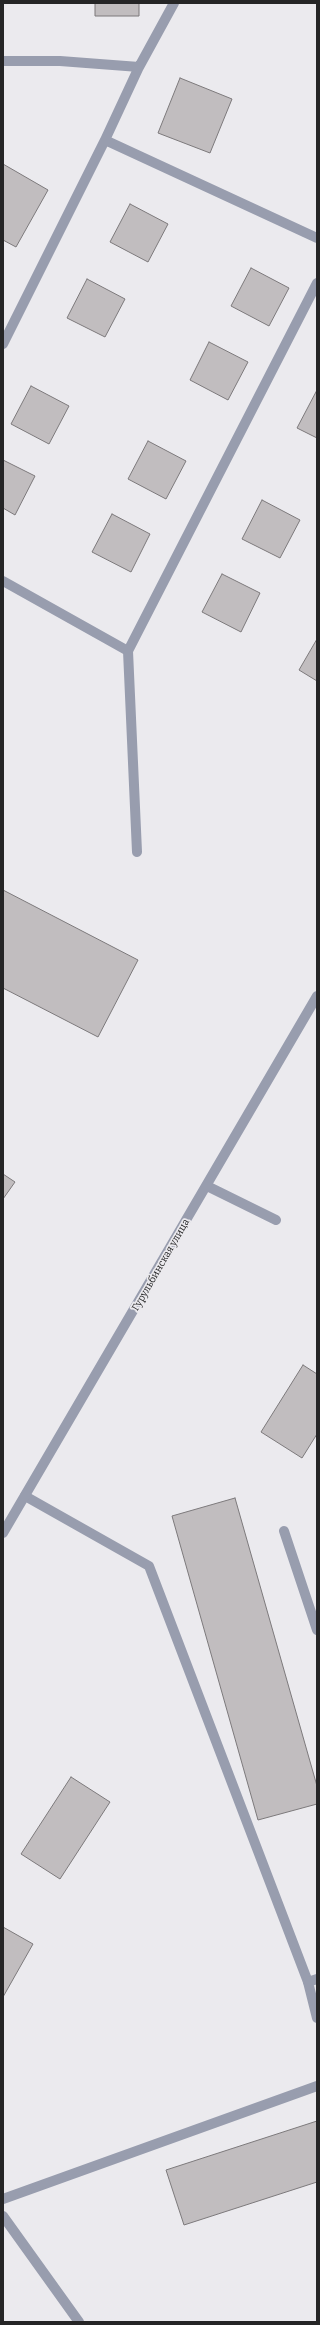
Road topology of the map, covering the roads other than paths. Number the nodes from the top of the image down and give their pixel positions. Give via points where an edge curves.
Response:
1 (174, 3) edge
2 (3, 61) edge
3 (139, 67) junction
4 (105, 140) junction
5 (317, 238) edge
6 (317, 283) edge
7 (3, 344) edge
8 (3, 581) edge
9 (128, 651) junction
10 (137, 852) dead end
11 (317, 996) edge
12 (207, 1186) junction
13 (276, 1220) dead end
14 (25, 1496) junction
15 (284, 1531) dead end
16 (3, 1533) edge
17 (317, 1630) edge
18 (312, 1981) edge
19 (317, 2018) edge
20 (317, 2086) edge
21 (3, 2199) edge
22 (3, 2216) edge
23 (79, 2322) edge

1 - 3 street
2 - 3 street via 60,61
3 - 4 street
4 - 5 street
4 - 7 street
6 - 9 street
8 - 9 street
9 - 10 street
11 - 12 street, Гурульбинская улица
12 - 13 street
12 - 14 street, Гурульбинская улица
14 - 16 street, Гурульбинская улица
14 - 18 street via 149,1566
15 - 17 street
18 - 19 street
20 - 21 street
22 - 23 street

